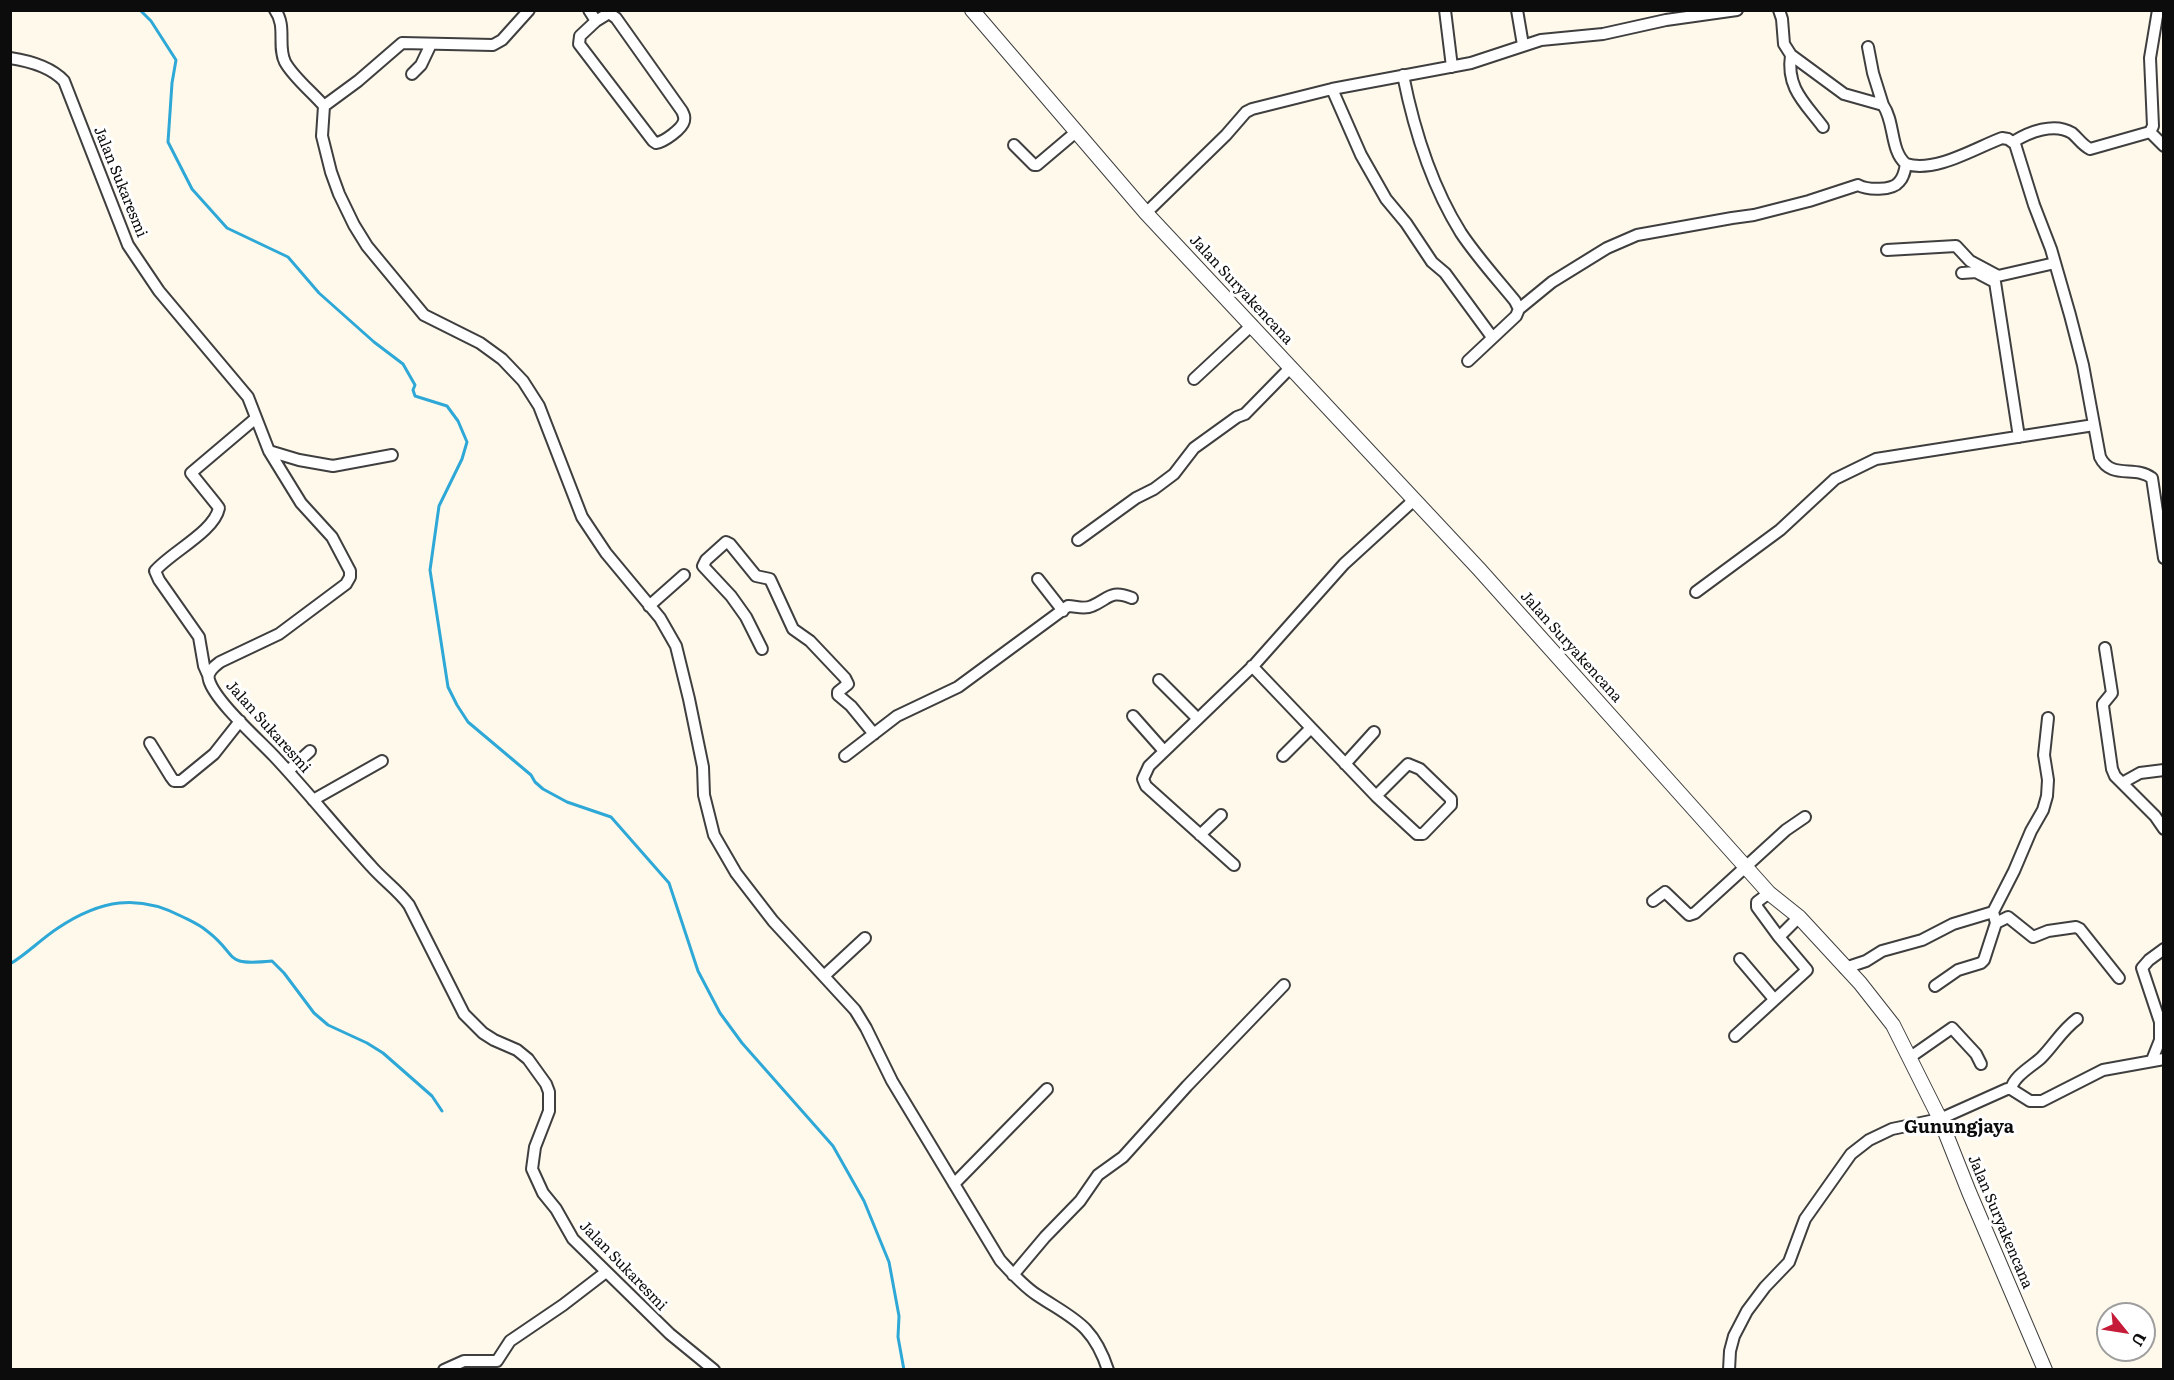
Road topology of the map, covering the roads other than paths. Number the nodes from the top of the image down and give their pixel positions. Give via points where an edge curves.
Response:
1 (275, 10) edge
2 (529, 10) edge
3 (589, 10) edge
4 (972, 10) edge
5 (1445, 10) edge
6 (1517, 10) edge
7 (1737, 10) edge
8 (1779, 10) edge
9 (2158, 10) edge
10 (596, 21) junction
11 (431, 44) junction
12 (1523, 45) junction
13 (1868, 47) dead end
14 (1791, 55) junction
15 (10, 58) edge
16 (1452, 67) junction
17 (412, 74) dead end
18 (1403, 75) junction
19 (1332, 89) junction
20 (1883, 105) junction
21 (324, 106) junction
22 (1823, 127) dead end
23 (1076, 132) junction
24 (2150, 132) junction
25 (2013, 142) junction
26 (1014, 145) dead end
27 (2163, 146) edge
28 (1906, 164) junction
29 (1146, 213) junction
30 (1887, 250) dead end
31 (2055, 263) junction
32 (1962, 273) dead end
33 (1519, 309) junction
34 (1252, 326) junction
35 (1492, 337) junction
36 (1468, 361) dead end
37 (1291, 367) junction
38 (1194, 379) dead end
39 (256, 418) junction
40 (2094, 425) junction
41 (2019, 437) junction
42 (269, 451) junction
43 (392, 454) dead end
44 (1414, 500) junction
45 (1078, 540) dead end
46 (2163, 558) edge
47 (684, 575) dead end
48 (1038, 579) dead end
49 (1696, 592) dead end
50 (1132, 598) dead end
51 (649, 606) junction
52 (1063, 610) junction
53 (2105, 648) dead end
54 (762, 649) dead end
55 (1252, 666) junction
56 (208, 675) junction
57 (1159, 680) dead end
58 (1133, 716) dead end
59 (1197, 718) junction
60 (2048, 718) dead end
61 (240, 721) junction
62 (1311, 728) junction
63 (1374, 732) dead end
64 (874, 734) junction
65 (150, 743) dead end
66 (310, 751) dead end
67 (1164, 751) junction
68 (845, 756) dead end
69 (1283, 756) dead end
70 (382, 761) dead end
71 (1345, 764) junction
72 (2163, 770) edge
73 (288, 771) junction
74 (2122, 783) junction
75 (1376, 796) junction
76 (313, 800) junction
77 (1221, 815) dead end
78 (1805, 817) dead end
79 (2163, 829) edge
80 (1200, 835) junction
81 (1234, 865) dead end
82 (1746, 867) junction
83 (1769, 892) junction
84 (1653, 901) dead end
85 (1798, 917) junction
86 (1994, 918) junction
87 (1779, 937) junction
88 (865, 938) dead end
89 (2163, 949) edge
90 (1740, 959) dead end
91 (1845, 968) junction
92 (824, 976) junction
93 (2119, 978) dead end
94 (1284, 985) dead end
95 (1935, 986) dead end
96 (1774, 999) junction
97 (2077, 1019) dead end
98 (1736, 1036) dead end
99 (1909, 1058) junction
100 (2158, 1060) edge
101 (1981, 1064) dead end
102 (1047, 1089) dead end
103 (2012, 1089) junction
104 (1940, 1119) junction
105 (954, 1184) junction
106 (606, 1272) junction
107 (1014, 1275) junction
108 (444, 1370) edge
109 (714, 1370) edge
110 (1108, 1370) edge
111 (1729, 1370) edge
112 (2045, 1370) edge

1 - 21 street via 282,27 286,63
2 - 11 street via 493,45
3 - 10 street
4 - 23 street, Jalan Suryakencana
5 - 16 street
6 - 12 street
7 - 12 street
8 - 14 street via 1784,44
9 - 24 street via 2150,58
10 - 10 street via 580,36 579,44 653,141 661,142 683,125 682,111 616,18 607,14
11 - 17 street
11 - 21 street via 399,44
12 - 16 street
13 - 20 street
14 - 20 street via 1844,94
14 - 22 street via 1792,82 1804,105
15 - 39 street, Jalan Sukaresmi via 44,67 64,81 128,244 159,291 238,383
16 - 18 street
18 - 19 street
18 - 33 street via 1433,181 1461,233
19 - 29 street via 1246,112
19 - 35 street via 1361,155 1386,199
20 - 28 street via 1898,152
21 - 51 street via 322,136 331,172 367,246 424,315 480,343 523,381 546,420 582,517
23 - 26 street via 1037,165
23 - 29 street, Jalan Suryakencana
24 - 25 street via 2090,149 2064,129 2045,128
24 - 27 street
25 - 28 street via 2002,138 1947,161
25 - 31 street
28 - 33 street via 1901,180 1893,187 1863,188 1858,184 1754,215 1637,236 1608,248 1552,282
29 - 34 street, Jalan Suryakencana
30 - 31 street via 1956,246 1970,261 1998,276
31 - 40 street via 2083,365
32 - 41 street via 1976,272 1995,282
33 - 35 street
34 - 37 street, Jalan Suryakencana
34 - 38 street
35 - 36 street
37 - 44 street, Jalan Suryakencana
37 - 45 street via 1245,414 1194,448 1164,482
39 - 42 street, Jalan Sukaresmi
39 - 56 street via 191,473 219,508 217,514 155,571 199,637
40 - 41 street
40 - 46 street via 2104,465 2152,478
41 - 49 street via 1876,459 1860,465 1835,479 1780,530
42 - 43 street via 333,466
42 - 56 street, Jalan Sukaresmi via 301,502 332,537 350,577 301,620 220,662
44 - 55 street via 1344,564
44 - 82 street, Jalan Suryakencana
47 - 51 street
48 - 52 street
50 - 52 street via 1116,595 1092,606
51 - 92 street via 670,634 680,660 714,835 766,913
52 - 64 street via 958,687 897,716
53 - 74 street via 2112,690 2103,704 2108,749 2112,769
54 - 64 street via 746,617 704,566 726,542 756,576 770,579 793,629 810,640 845,678 848,684 838,695
55 - 59 street
55 - 62 street
56 - 61 street, Jalan Sukaresmi via 220,698
57 - 59 street
58 - 67 street
59 - 67 street
60 - 86 street via 2044,755 2047,796
61 - 65 street via 214,753 181,781 174,781
61 - 73 street, Jalan Sukaresmi
62 - 69 street
62 - 71 street
63 - 71 street
64 - 68 street
66 - 73 street
67 - 80 street via 1143,779
70 - 76 street
71 - 75 street
72 - 74 street via 2140,773
73 - 76 street, Jalan Sukaresmi
74 - 79 street
75 - 75 street via 1408,764 1420,769 1451,799 1451,804 1419,835
76 - 106 street, Jalan Sukaresmi via 409,905 471,1023 494,1040 517,1050 546,1084 549,1111 532,1169 573,1239
77 - 80 street
78 - 82 street
80 - 81 street
82 - 83 street, Jalan Suryakencana
82 - 84 street via 1695,913 1689,915 1665,892
83 - 85 street, Jalan Suryakencana
83 - 87 street via 1757,902 1757,907
85 - 87 street
85 - 91 street, Jalan Suryakencana
86 - 91 street via 1953,924 1922,940 1882,951
86 - 93 street via 2008,917 2034,937 2076,927
86 - 95 street via 1984,960 1958,970
87 - 96 street via 1807,970
88 - 92 street
89 - 100 street via 2142,968 2160,1022
90 - 96 street
91 - 99 street, Jalan Suryakencana via 1893,1026
92 - 105 street via 855,1010 892,1082
94 - 107 street via 1123,1157 1098,1175
96 - 98 street
97 - 103 street via 2014,1082
99 - 101 street via 1951,1028
99 - 104 street, Jalan Suryakencana
100 - 103 street via 2103,1070 2042,1101 2030,1101
102 - 105 street
103 - 104 street
104 - 111 street via 1893,1129 1851,1154 1805,1219 1794,1255 1747,1311 1734,1336
104 - 112 street, Jalan Suryakencana
105 - 107 street via 991,1247
106 - 108 street via 510,1341 497,1361 464,1361
106 - 109 street, Jalan Sukaresmi
107 - 110 street via 1034,1293 1073,1317 1096,1340

